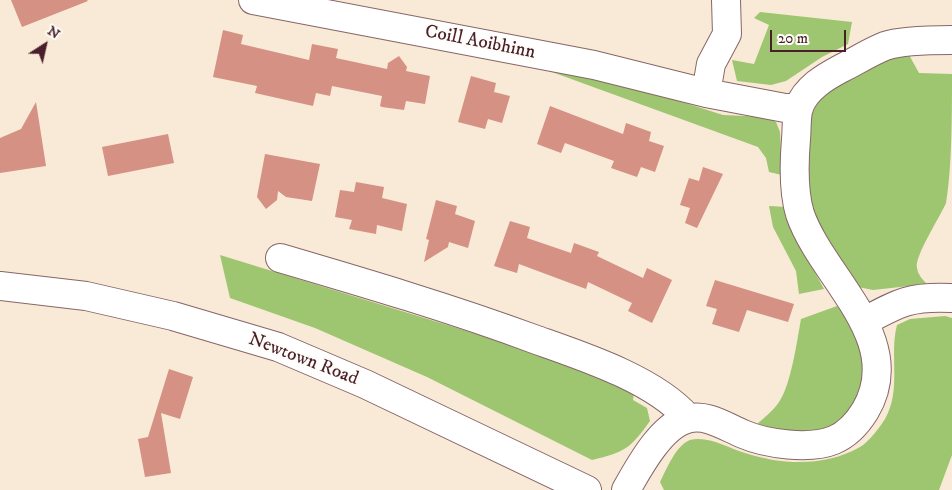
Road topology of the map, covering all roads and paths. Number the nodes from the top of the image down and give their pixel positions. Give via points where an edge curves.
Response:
1 (253, 0) edge
2 (726, 0) edge
3 (952, 40) edge
4 (706, 93) junction
5 (799, 108) junction
6 (280, 258) dead end
7 (0, 286) edge
8 (952, 298) edge
9 (865, 321) junction
10 (688, 418) junction
11 (587, 490) edge
12 (626, 490) edge

1 - 4 street, Coill Aoibhinn via 594,65
2 - 4 street via 726,34 711,64
3 - 5 street via 886,46 826,76 810,90
4 - 5 street, Coill Aoibhinn
5 - 9 street via 794,165 800,213 819,253
6 - 10 street via 446,307 575,353 646,385 676,405
7 - 11 street, Newtown Road via 96,298 173,316 278,347 365,384
8 - 9 street via 928,297 896,304
9 - 10 street via 874,346 875,392 855,427 833,441 804,445 780,443 746,436 705,418
10 - 12 street via 671,427 644,459

